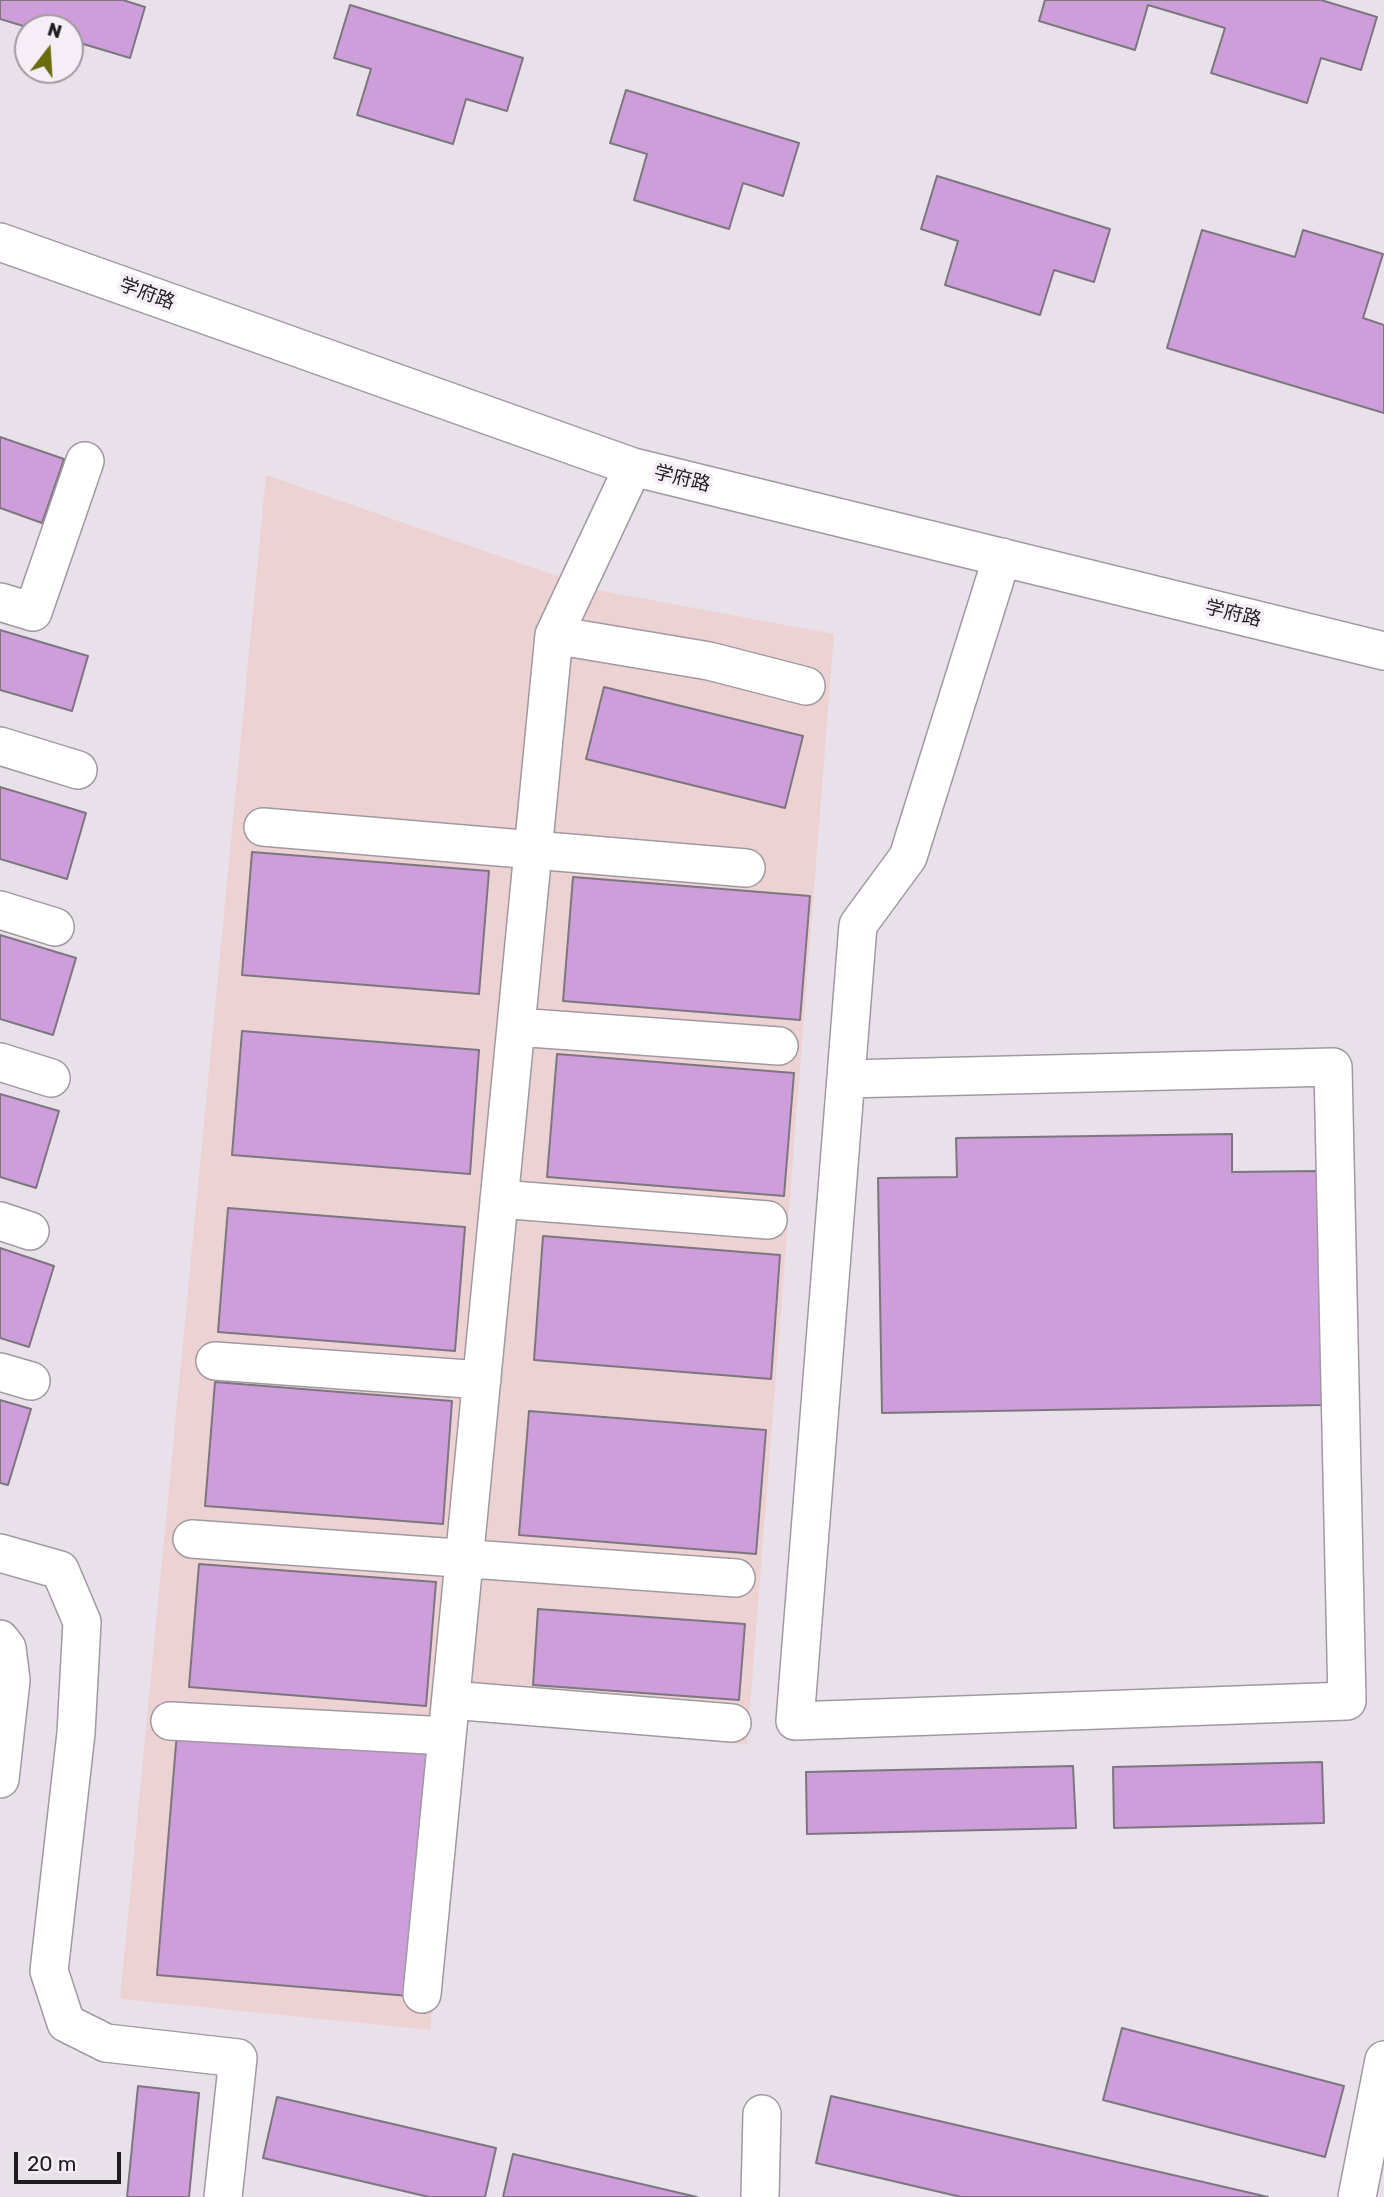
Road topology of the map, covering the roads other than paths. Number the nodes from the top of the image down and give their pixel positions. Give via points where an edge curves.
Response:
1 (0, 242) edge
2 (85, 461) dead end
3 (633, 467) junction
4 (1002, 557) junction
5 (0, 602) edge
6 (554, 635) junction
7 (1384, 651) edge
8 (1384, 659) edge
9 (806, 686) dead end
10 (0, 746) edge
11 (78, 771) dead end
12 (263, 827) dead end
13 (533, 851) junction
14 (746, 868) dead end
15 (0, 910) edge
16 (55, 927) dead end
17 (516, 1027) junction
18 (779, 1046) dead end
19 (0, 1062) edge
20 (51, 1078) dead end
21 (846, 1079) junction
22 (499, 1199) junction
23 (768, 1220) dead end
24 (215, 1361) dead end
25 (482, 1380) junction
26 (192, 1539) dead end
27 (0, 1553) edge
28 (465, 1559) junction
29 (736, 1578) dead end
30 (0, 1639) edge
31 (451, 1700) junction
32 (170, 1721) dead end
33 (732, 1723) dead end
34 (447, 1736) junction
35 (0, 1779) edge
36 (422, 1994) dead end
37 (1384, 2060) edge
38 (762, 2114) dead end
39 (223, 2197) edge
40 (760, 2197) edge
41 (1357, 2197) edge

1 - 3 street, 学府路
2 - 5 street via 33,611
3 - 4 street, 学府路
3 - 6 street
4 - 7 street, 学府路
4 - 21 street via 908,857 858,925
6 - 9 street via 709,661
6 - 13 street
7 - 8 street
10 - 11 street
12 - 13 street
13 - 14 street
13 - 17 street
15 - 16 street
17 - 18 street
17 - 22 street
19 - 20 street
21 - 21 street via 795,1721 1347,1701 1333,1067
22 - 23 street
22 - 25 street
24 - 25 street
25 - 28 street
26 - 28 street
27 - 39 street via 60,1570 82,1622 76,1733 50,1972 66,2022 106,2043 238,2058
28 - 29 street
28 - 31 street
30 - 35 street via 7,1648 10,1680
31 - 33 street
31 - 34 street
32 - 34 street
34 - 36 street
37 - 41 street
38 - 40 street

